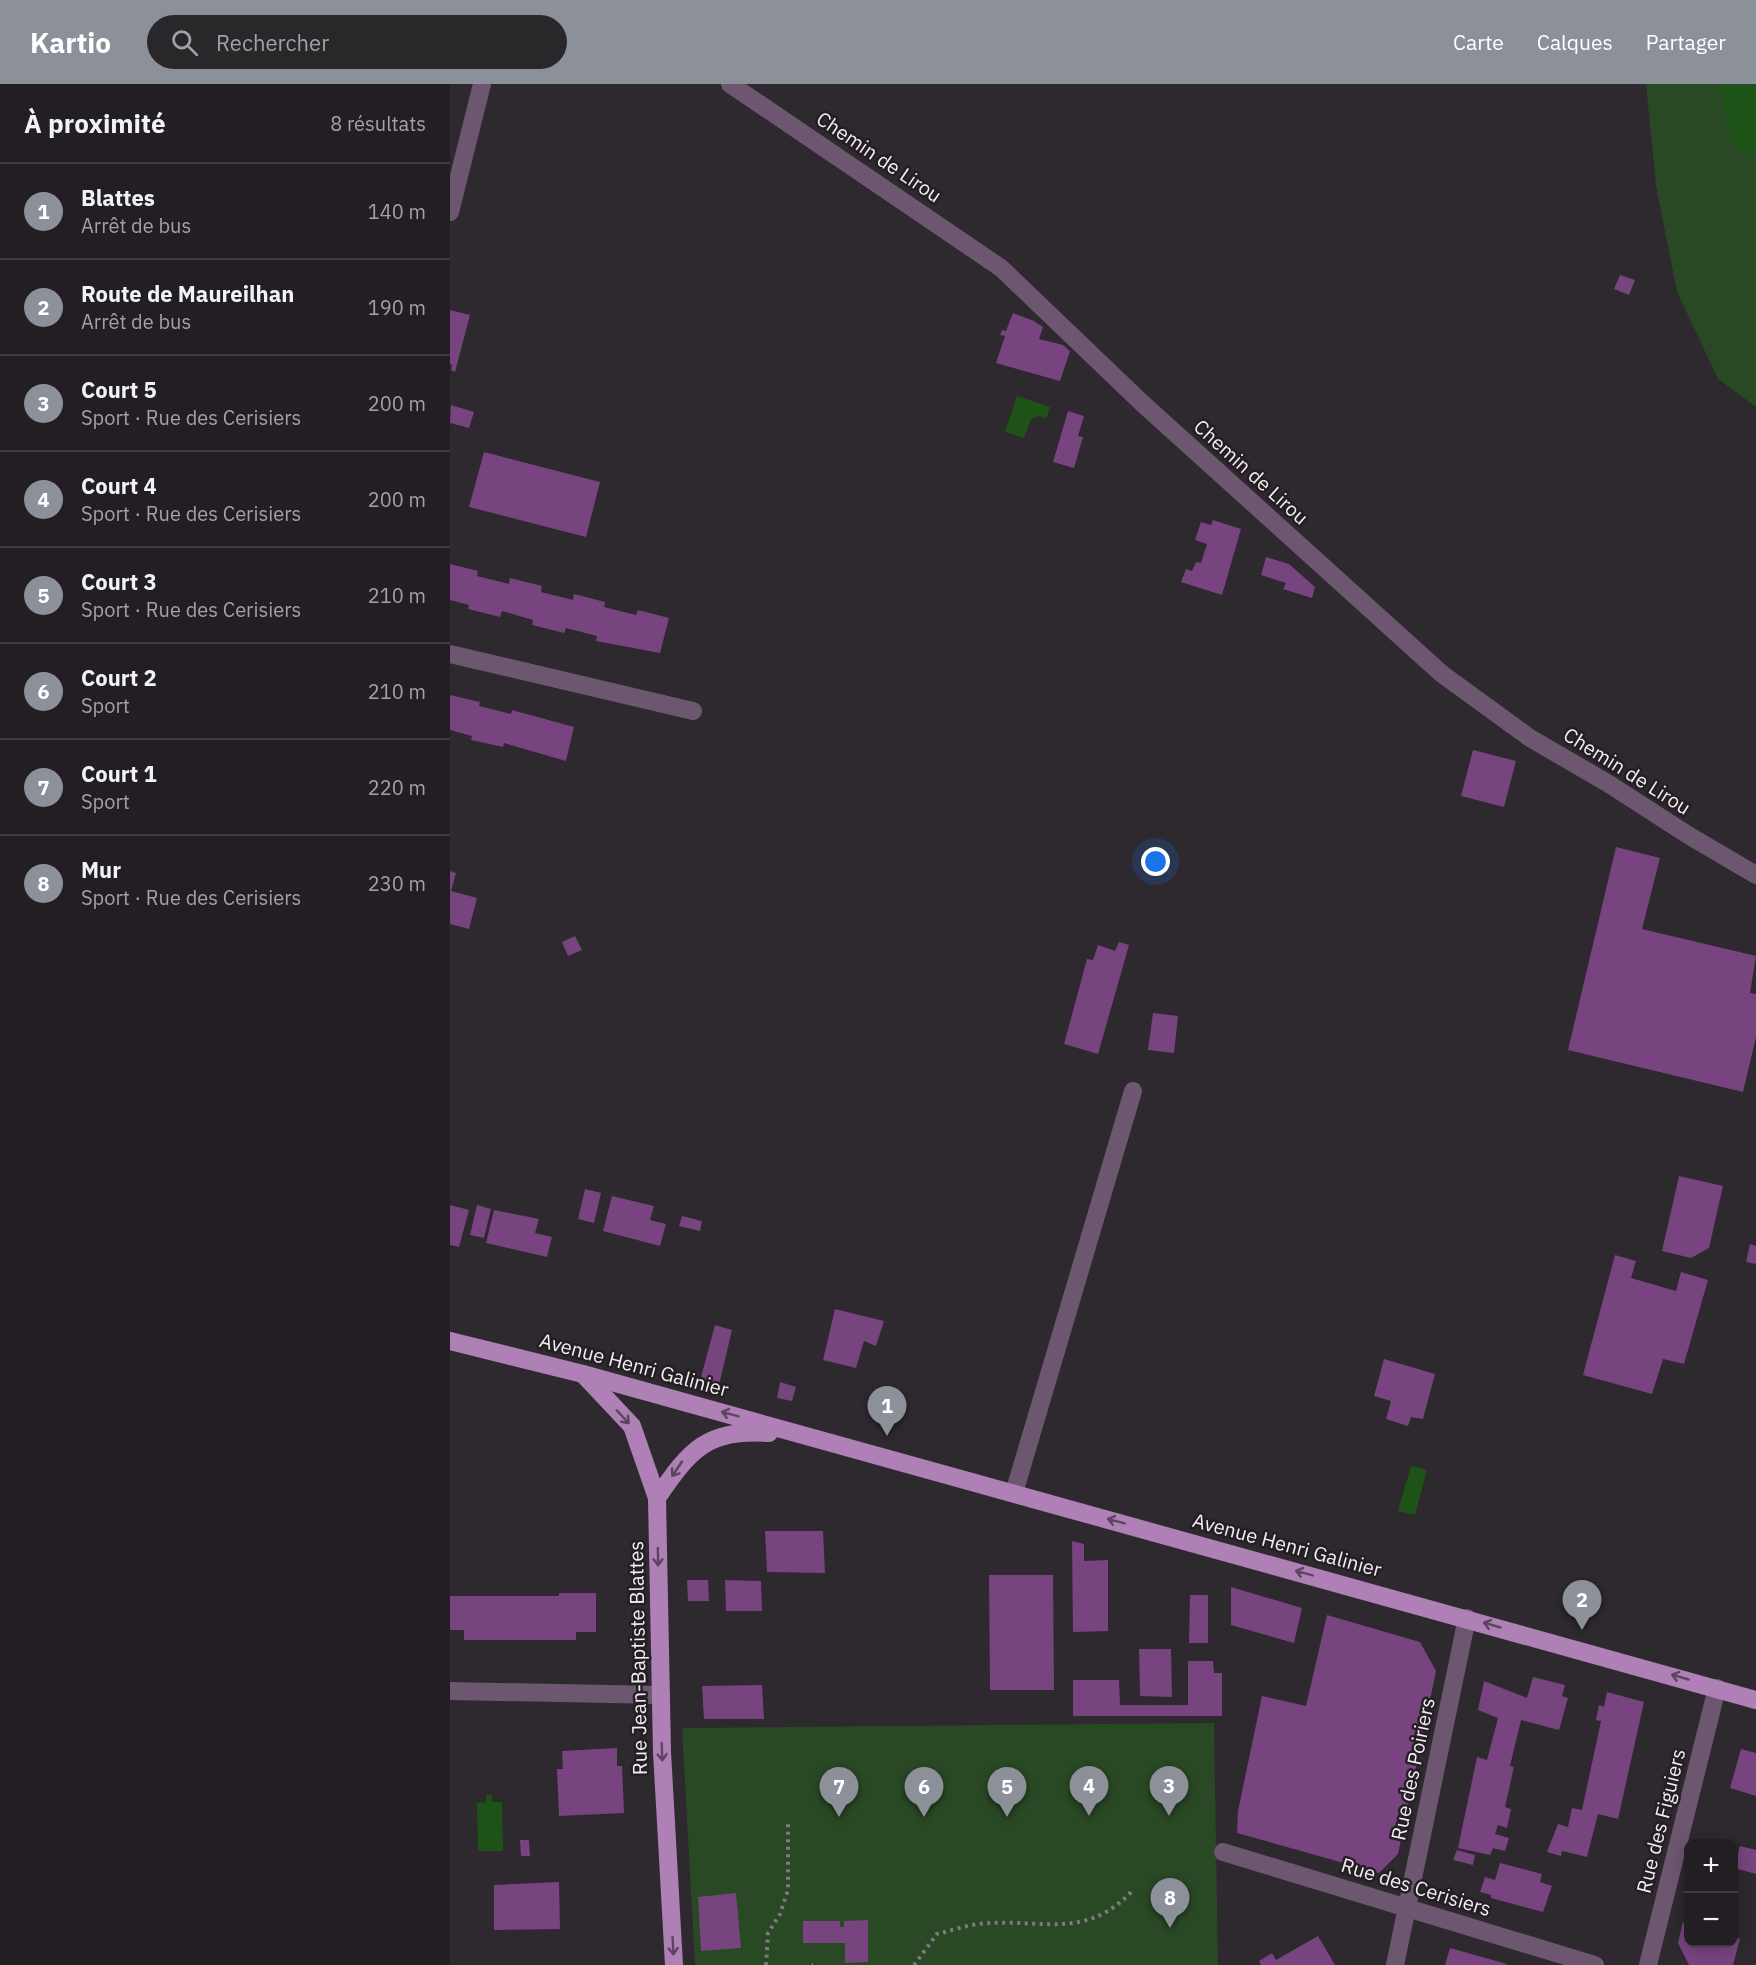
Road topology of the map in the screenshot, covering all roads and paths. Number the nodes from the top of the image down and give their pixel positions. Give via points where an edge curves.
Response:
1 (482, 84) edge
2 (730, 84) edge
3 (450, 212) edge
4 (450, 654) edge
5 (693, 711) dead end
6 (1756, 875) edge
7 (1132, 1091) dead end
8 (450, 1341) edge
9 (583, 1374) junction
10 (807, 1435) junction
11 (1014, 1493) junction
12 (657, 1498) junction
13 (1467, 1618) junction
14 (1717, 1688) junction
15 (450, 1691) edge
16 (661, 1695) junction
17 (1756, 1700) edge
18 (788, 1822) dead end
19 (1223, 1852) dead end
20 (1131, 1892) dead end
21 (1408, 1909) junction
22 (674, 1965) edge
23 (766, 1965) edge
24 (914, 1965) edge
25 (1395, 1965) edge
26 (1596, 1965) edge
27 (1648, 1965) edge

1 - 3 street
2 - 6 street, Chemin de Lirou via 1001,268 1142,403 1443,674 1530,738
4 - 5 street
7 - 11 street
8 - 9 main road, Avenue Henri Galinier
10 -> 9 main road, Avenue Henri Galinier
9 -> 12 main road, Rue Jean-Baptiste Blattes via 632,1426
10 - 11 main road, Avenue Henri Galinier
10 -> 12 main road, Avenue Henri Galinier via 742,1431 706,1443 685,1458
13 -> 11 main road, Avenue Henri Galinier
12 -> 16 main road, Rue Jean-Baptiste Blattes
14 -> 13 main road, Avenue Henri Galinier
13 - 21 street, Rue des Poiriers
14 - 17 main road, Avenue Henri Galinier
14 - 27 street, Rue des Figuiers
15 - 16 street
16 -> 22 main road, Rue Jean-Baptiste Blattes
18 - 23 path via 788,1890 768,1933
19 - 21 street, Rue des Cerisiers
20 - 24 path via 1099,1918 1065,1925 978,1924 937,1934
21 - 25 street, Rue des Poiriers
21 - 26 street, Rue des Cerisiers

